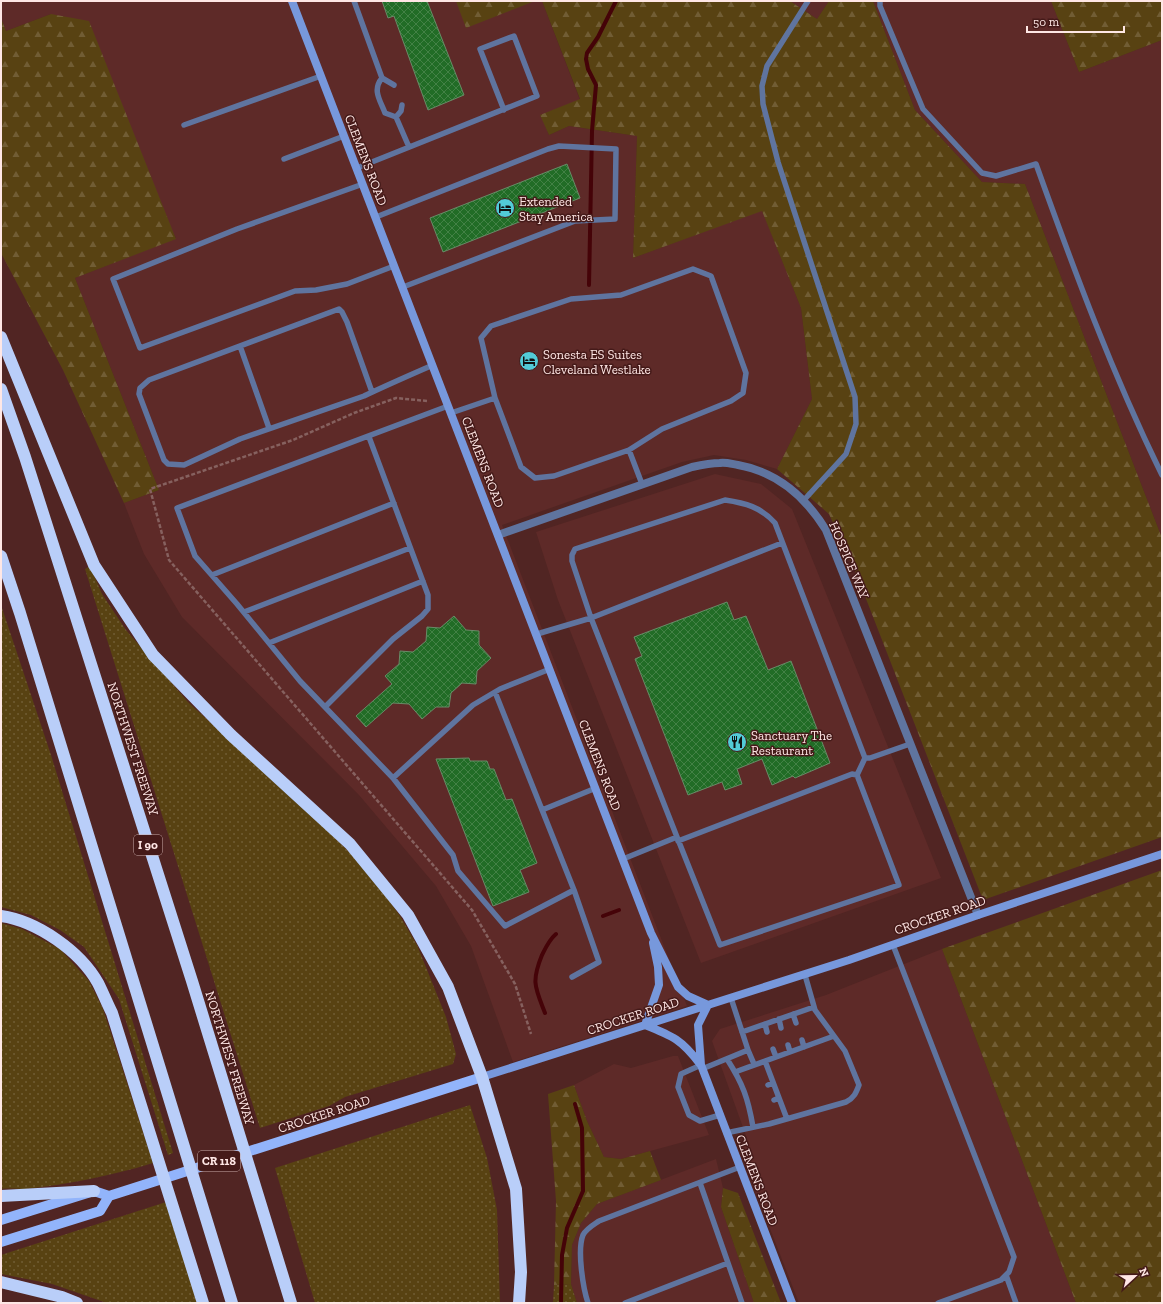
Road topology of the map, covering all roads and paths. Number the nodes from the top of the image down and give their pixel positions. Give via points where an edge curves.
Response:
1 (292, 1) edge
2 (354, 1) edge
3 (808, 1) edge
4 (880, 1) edge
5 (321, 76) junction
6 (382, 78) junction
7 (394, 85) dead end
8 (402, 105) dead end
9 (504, 110) junction
10 (396, 118) junction
11 (184, 125) dead end
12 (344, 136) junction
13 (409, 148) junction
14 (284, 159) dead end
15 (357, 168) junction
16 (363, 184) junction
17 (376, 217) junction
18 (394, 266) junction
19 (403, 287) junction
20 (1, 337) edge
21 (240, 346) junction
22 (433, 365) junction
23 (1, 389) edge
24 (372, 392) junction
25 (495, 398) junction
26 (427, 401) dead end
27 (450, 410) junction
28 (269, 428) junction
29 (369, 437) junction
30 (629, 450) junction
31 (1162, 475) edge
32 (642, 484) junction
33 (804, 500) junction
34 (394, 503) junction
35 (498, 535) junction
36 (782, 543) junction
37 (410, 548) junction
38 (1, 556) edge
39 (212, 575) junction
40 (423, 580) junction
41 (244, 612) junction
42 (591, 618) junction
43 (537, 634) junction
44 (269, 643) junction
45 (550, 669) junction
46 (495, 692) junction
47 (325, 707) junction
48 (910, 744) junction
49 (865, 758) junction
50 (857, 775) junction
51 (393, 778) junction
52 (596, 788) junction
53 (542, 810) junction
54 (677, 839) junction
55 (1162, 854) edge
56 (623, 859) junction
57 (574, 890) junction
58 (978, 915) junction
59 (1, 916) edge
60 (651, 933) junction
61 (893, 945) junction
62 (805, 975) junction
63 (572, 977) dead end
64 (731, 998) junction
65 (708, 1005) junction
66 (814, 1007) junction
67 (793, 1014) junction
68 (779, 1019) junction
69 (796, 1023) dead end
70 (765, 1024) junction
71 (645, 1025) junction
72 (781, 1028) dead end
73 (742, 1032) junction
74 (767, 1032) dead end
75 (531, 1034) dead end
76 (834, 1036) junction
77 (802, 1040) dead end
78 (788, 1045) dead end
79 (804, 1047) junction
80 (773, 1049) dead end
81 (748, 1050) junction
82 (790, 1052) junction
83 (776, 1057) junction
84 (727, 1059) junction
85 (765, 1061) junction
86 (754, 1064) junction
87 (702, 1067) junction
88 (736, 1072) junction
89 (482, 1077) junction
90 (757, 1107) dead end
91 (750, 1110) junction
92 (720, 1115) junction
93 (787, 1119) junction
94 (753, 1127) junction
95 (726, 1133) junction
96 (740, 1167) junction
97 (700, 1183) junction
98 (94, 1191) junction
99 (1, 1196) edge
100 (109, 1196) junction
101 (1, 1220) edge
102 (1, 1242) edge
103 (728, 1264) junction
104 (1006, 1275) junction
105 (1, 1282) edge
106 (77, 1303) edge
107 (203, 1303) edge
108 (232, 1303) edge
109 (291, 1303) edge
110 (519, 1303) edge
111 (588, 1303) edge
112 (625, 1303) edge
113 (742, 1303) edge
114 (792, 1303) edge
115 (938, 1303) edge
116 (1016, 1303) edge

1 - 5 street, CLEMENS ROAD
2 - 6 lane
3 - 33 lane via 768,66 762,86 762,104 778,162 855,397 856,424 846,454
4 - 31 lane via 923,109 982,172 996,176 1036,164 1113,370
5 - 11 lane
5 - 12 street, CLEMENS ROAD
6 - 7 lane
6 - 10 lane via 376,86 376,91 385,113
8 - 10 lane
9 - 9 lane via 537,96 514,36 480,49
9 - 13 lane
10 - 13 lane
12 - 14 lane
12 - 15 street, CLEMENS ROAD
13 - 15 lane
15 - 16 street, CLEMENS ROAD
16 - 17 street, CLEMENS ROAD
16 - 18 lane via 237,229 113,279 140,348 295,291 347,284
17 - 18 street, CLEMENS ROAD
17 - 19 lane via 548,149 559,146 616,149 615,219 575,221
18 - 19 street, CLEMENS ROAD
19 - 22 street, CLEMENS ROAD
20 - 89 highway via 94,565 153,655 231,735 350,844 408,915 448,987
21 - 24 lane via 339,309 347,322
21 - 28 lane
21 - 28 lane via 149,380 140,388 141,401 164,460 168,464 184,465
22 - 24 lane
22 - 27 street, CLEMENS ROAD
23 - 109 highway, NORTHWEST FREEWAY / I 90 via 30,472
24 - 28 lane
25 - 27 lane
25 - 30 lane via 521,468 535,478 554,476
25 - 30 lane via 482,338 491,326 571,299 621,295 694,269 710,276 746,373 743,392 730,402 662,429
26 - 75 path via 396,398 293,440 150,489 170,560 472,910 515,984
27 - 29 lane
27 - 35 street, CLEMENS ROAD
29 - 34 lane
29 - 39 lane via 177,508 195,556
30 - 32 lane
32 - 33 street, HOSPICE WAY via 692,466 721,463 752,468 778,479
32 - 35 street, HOSPICE WAY
33 - 48 street, HOSPICE WAY via 814,510 826,530
34 - 37 lane
34 - 39 lane
35 - 43 street, CLEMENS ROAD
36 - 42 lane
36 - 42 lane via 775,523 767,514 748,504 725,500 575,549 572,561
36 - 49 lane
37 - 40 lane
37 - 41 lane
38 - 108 highway
39 - 41 lane
40 - 44 lane
40 - 47 lane via 428,596 428,609 393,639
41 - 44 lane
42 - 43 lane
42 - 54 lane
43 - 45 street, CLEMENS ROAD
44 - 47 lane via 300,682
45 - 46 lane
45 - 52 street, CLEMENS ROAD
46 - 51 lane via 473,705
46 - 53 lane
47 - 51 lane
48 - 49 lane
48 - 58 street, HOSPICE WAY
49 - 50 lane
50 - 54 lane via 852,774
50 - 54 lane via 899,885 720,945
51 - 57 lane via 453,855 458,871 505,926
52 - 53 lane
52 - 56 street, CLEMENS ROAD
53 - 57 lane
54 - 56 lane
55 - 58 street, CROCKER ROAD / CR 118
56 - 60 street, CLEMENS ROAD
57 - 63 lane via 600,962
58 - 61 street, CROCKER ROAD / CR 118
59 - 107 highway via 13,918 50,935 78,957 97,982 112,1014
60 - 65 street, CLEMENS ROAD via 678,987 688,996
60 - 71 street, CLEMENS ROAD via 659,980
61 - 62 street, CROCKER ROAD / CR 118
61 - 104 lane via 1014,1257
62 - 64 street, CROCKER ROAD / CR 118
62 - 66 lane
64 - 65 street, CROCKER ROAD / CR 118
64 - 73 lane
65 - 71 street, CROCKER ROAD / CR 118
65 - 87 street, CLEMENS ROAD via 698,1025
66 - 67 lane
66 - 76 lane
67 - 68 lane
67 - 69 lane
68 - 70 lane
68 - 72 lane
70 - 73 lane
70 - 74 lane
71 - 87 street, CLEMENS ROAD via 674,1037
71 - 89 street, CROCKER ROAD / CR 118
73 - 81 lane
76 - 79 lane
76 - 93 lane via 846,1051 859,1085 853,1098
77 - 79 lane
78 - 82 lane
79 - 82 lane
80 - 83 lane
81 - 84 lane
81 - 86 lane
82 - 83 lane
83 - 85 lane
84 - 87 lane
84 - 88 lane
85 - 86 lane
85 - 93 lane via 771,1084
86 - 88 lane
87 - 92 street, CLEMENS ROAD
87 - 92 lane via 681,1074 678,1087 689,1115 700,1121
88 - 91 lane via 749,1092
89 - 100 main road, CROCKER ROAD / CR 118
89 - 110 highway via 516,1189 522,1272
90 - 91 lane
91 - 94 lane
92 - 95 street, CLEMENS ROAD
93 - 94 lane
94 - 95 lane
95 - 96 street, CLEMENS ROAD
96 - 97 lane
96 - 114 street, CLEMENS ROAD
97 - 103 lane
97 - 111 lane via 590,1226 583,1235 580,1249
98 - 99 highway
98 - 100 main road
98 - 101 main road
100 - 102 main road via 100,1210
103 - 112 lane
103 - 113 lane
104 - 115 lane via 1001,1280
104 - 116 lane
105 - 106 highway

